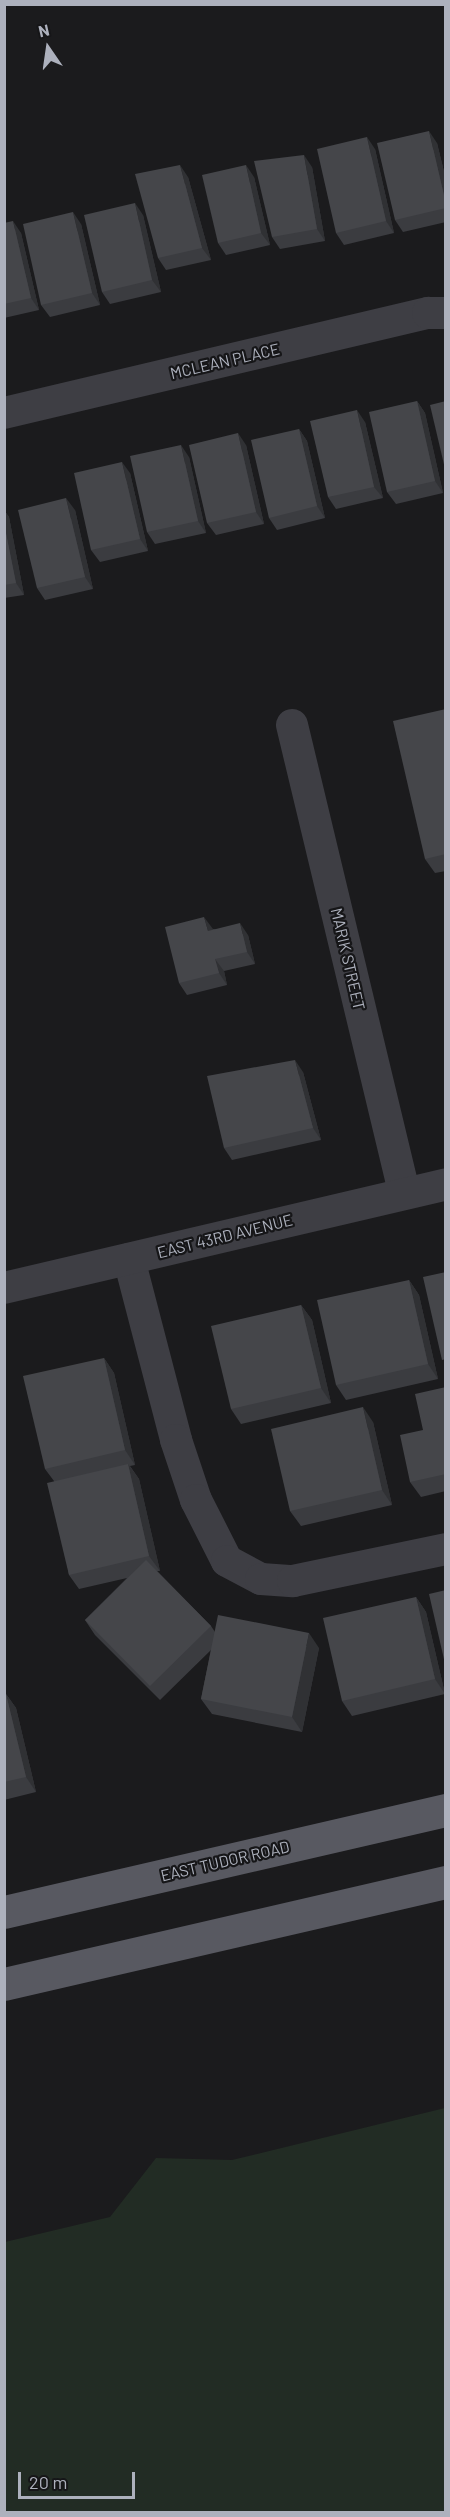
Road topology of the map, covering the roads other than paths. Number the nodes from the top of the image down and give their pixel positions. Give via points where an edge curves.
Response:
1 (446, 313) edge
2 (4, 413) edge
3 (292, 725) dead end
4 (446, 1184) edge
5 (404, 1193) junction
6 (129, 1259) junction
7 (4, 1288) edge
8 (446, 1549) edge
9 (446, 1810) edge
10 (446, 1882) edge
11 (4, 1912) edge
12 (4, 1984) edge

1 - 2 street, MCLEAN PLACE via 428,313
3 - 5 street, MARIK STREET
4 - 5 street, EAST 43RD AVENUE
5 - 6 street, EAST 43RD AVENUE
6 - 7 street, EAST 43RD AVENUE
6 - 8 street via 176,1440 196,1500 227,1561 261,1579 294,1581
9 - 11 main road, EAST TUDOR ROAD
10 - 12 main road

